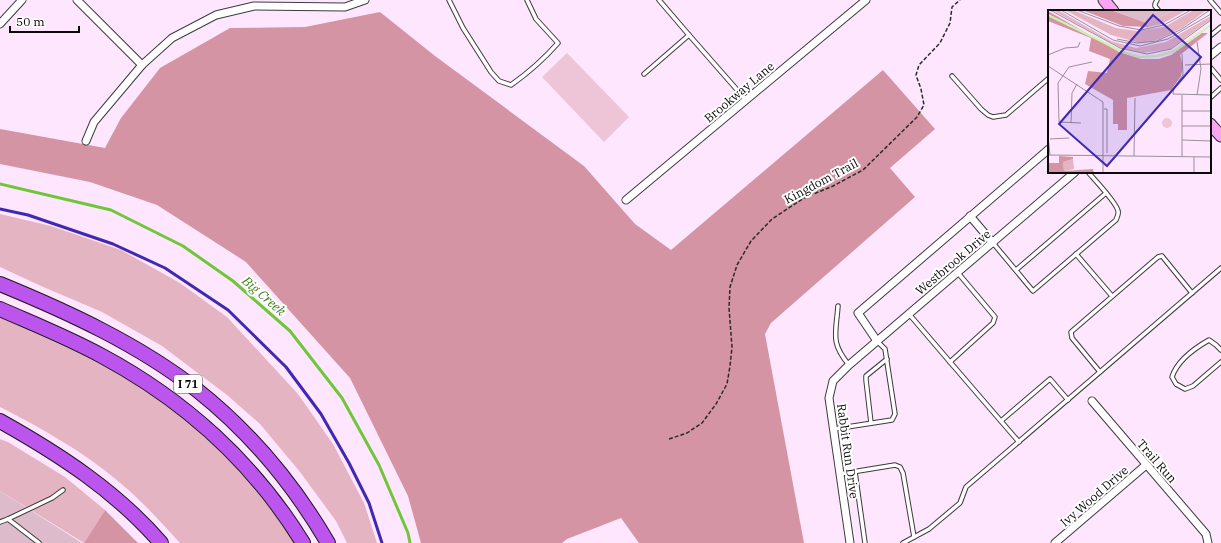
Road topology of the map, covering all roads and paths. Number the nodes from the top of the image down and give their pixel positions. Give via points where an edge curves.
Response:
1 (22, 0) edge
2 (77, 0) edge
3 (364, 0) edge
4 (448, 0) edge
5 (526, 0) edge
6 (659, 0) edge
7 (866, 0) edge
8 (960, 0) edge
9 (1104, 0) edge
10 (1157, 0) edge
11 (1210, 0) edge
12 (1112, 10) edge
13 (1157, 10) edge
14 (1221, 14) edge
15 (0, 24) edge
16 (1221, 27) edge
17 (689, 35) junction
18 (1211, 35) edge
19 (1221, 47) edge
20 (1211, 55) edge
21 (142, 65) junction
22 (1211, 68) edge
23 (644, 74) dead end
24 (952, 76) dead end
25 (1048, 79) edge
26 (1221, 80) edge
27 (1221, 88) edge
28 (1211, 97) edge
29 (746, 100) junction
30 (1211, 125) edge
31 (1221, 136) edge
32 (86, 141) dead end
33 (1048, 150) edge
34 (1074, 173) edge
35 (1089, 173) edge
36 (1106, 193) junction
37 (626, 200) dead end
38 (970, 216) junction
39 (993, 243) junction
40 (1076, 254) junction
41 (1221, 268) edge
42 (1016, 270) junction
43 (958, 273) junction
44 (0, 284) edge
45 (1192, 293) junction
46 (1112, 296) junction
47 (838, 306) dead end
48 (0, 309) edge
49 (909, 314) junction
50 (877, 341) junction
51 (1221, 350) edge
52 (887, 359) junction
53 (950, 362) junction
54 (1221, 362) edge
55 (847, 367) junction
56 (1100, 372) junction
57 (1068, 400) junction
58 (1092, 401) dead end
59 (0, 421) edge
60 (1001, 421) junction
61 (871, 423) junction
62 (834, 429) junction
63 (669, 438) dead end
64 (1019, 442) junction
65 (1146, 465) junction
66 (855, 472) junction
67 (840, 474) junction
68 (63, 490) dead end
69 (8, 519) junction
70 (0, 522) edge
71 (914, 537) junction
72 (39, 543) edge
73 (161, 543) edge
74 (303, 543) edge
75 (328, 543) edge
76 (850, 543) edge
77 (865, 543) edge
78 (903, 543) edge
79 (1056, 543) edge
80 (1208, 543) edge

1 - 15 street
2 - 21 street
3 - 21 street via 345,7 254,6 216,15 172,38
4 - 5 lane via 491,72 499,81 511,85 558,44 536,19
6 - 17 lane
7 - 29 street, Brookway Lane
8 - 63 path, Kingdom Trail via 952,7 950,23 940,43 919,65 916,75 924,105 917,117 863,170 804,198 772,219 751,241 737,265 730,287 732,347 727,384 702,423 688,433
9 - 12 main road
10 - 13 lane via 1154,4
11 - 14 lane
16 - 18 lane
17 - 23 lane
17 - 29 lane
19 - 20 street
21 - 32 street via 94,122
22 - 26 lane
24 - 25 lane via 981,110 993,118 1006,115
27 - 28 lane
29 - 37 street, Brookway Lane
30 - 31 main road
33 - 38 street
34 - 39 street, Westbrook Drive
35 - 36 lane
36 - 40 lane via 1117,207 1116,220
36 - 42 lane
38 - 39 street
38 - 50 street via 858,313
39 - 42 lane
39 - 43 street, Westbrook Drive
40 - 42 lane via 1033,291
40 - 46 lane
41 - 45 lane
43 - 49 street, Westbrook Drive
43 - 53 lane via 995,320
44 - 75 highway, I 71 via 122,341 197,390 268,458 299,498
45 - 46 lane via 1162,256
45 - 56 lane
46 - 56 lane via 1071,332 1072,338
47 - 55 lane via 835,342
48 - 74 highway via 101,355 143,380 191,414 256,478
49 - 50 street, Westbrook Drive
49 - 53 lane
50 - 52 lane via 885,349
50 - 55 street, Westbrook Drive
51 - 54 lane via 1209,340 1175,369 1172,378 1185,389 1193,386
52 - 61 lane via 866,376
52 - 61 lane via 895,414 892,420
53 - 60 lane
55 - 62 street, Rabbit Run Drive via 833,381 829,398
56 - 57 lane
57 - 60 lane via 1050,379
57 - 64 lane
58 - 65 street, Trail Run
59 - 73 highway via 64,458 112,495
60 - 64 lane
61 - 62 lane
62 - 67 street, Rabbit Run Drive
64 - 71 lane via 966,487 960,503 929,529
65 - 79 street, Ivy Wood Drive
65 - 80 street, Trail Run via 1206,534
66 - 67 lane
66 - 71 lane via 895,465 900,467
66 - 77 lane
67 - 76 street, Rabbit Run Drive
68 - 69 lane
69 - 70 lane
69 - 72 lane
71 - 78 lane

